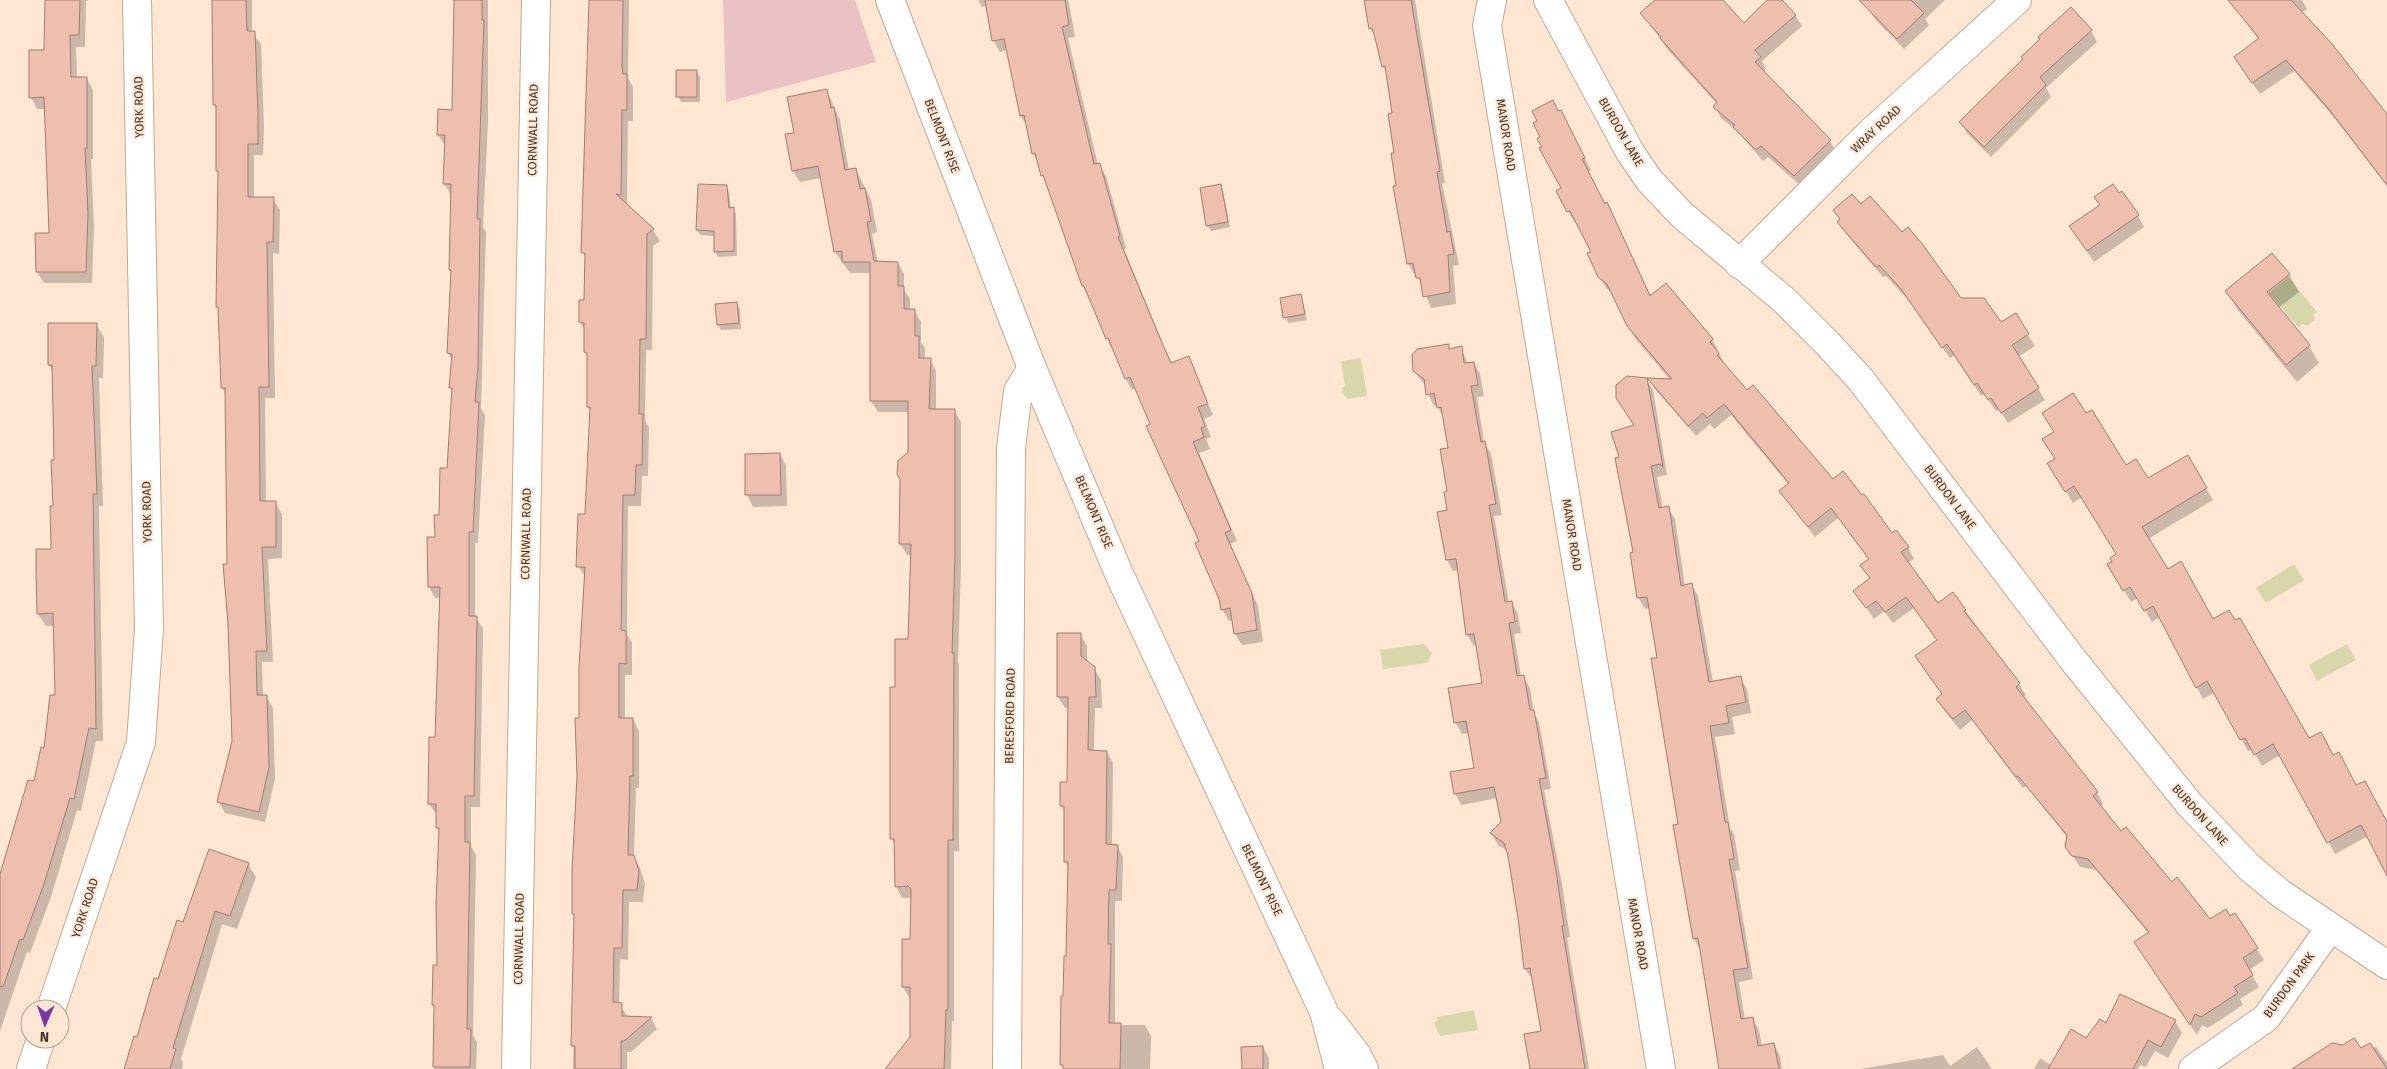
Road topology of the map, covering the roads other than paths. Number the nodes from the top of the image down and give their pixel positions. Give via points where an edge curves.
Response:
1 (137, 0) edge
2 (536, 0) edge
3 (890, 0) edge
4 (1492, 0) edge
5 (1548, 0) edge
6 (2017, 0) edge
7 (1739, 264) junction
8 (1032, 368) junction
9 (2330, 928) junction
10 (2387, 965) edge
11 (54, 999) edge
12 (1324, 1012) junction
13 (38, 1049) edge
14 (31, 1069) edge
15 (516, 1069) edge
16 (1007, 1069) edge
17 (1339, 1069) edge
18 (1364, 1069) edge
19 (1661, 1069) edge
20 (2193, 1069) edge

1 - 11 main road, YORK ROAD via 149,629 141,742
2 - 15 main road, CORNWALL ROAD
3 - 8 main road, BELMONT RISE
4 - 19 main road, MANOR ROAD via 1487,26
5 - 7 main road, BURDON LANE via 1630,152 1649,180 1682,215
6 - 7 main road, WRAY ROAD via 1869,134
7 - 9 main road, BURDON LANE via 1784,300 1861,380 2074,661 2190,805 2249,867
8 - 12 main road, BELMONT RISE via 1120,576
8 - 16 main road, BERESFORD ROAD via 1018,391 1011,448
9 - 10 main road, BURDON LANE
9 - 20 main road, BURDON PARK via 2266,1018
12 - 17 main road, BELMONT RISE
12 - 18 main road, BELMONT RISE via 1357,1054
13 - 14 main road

